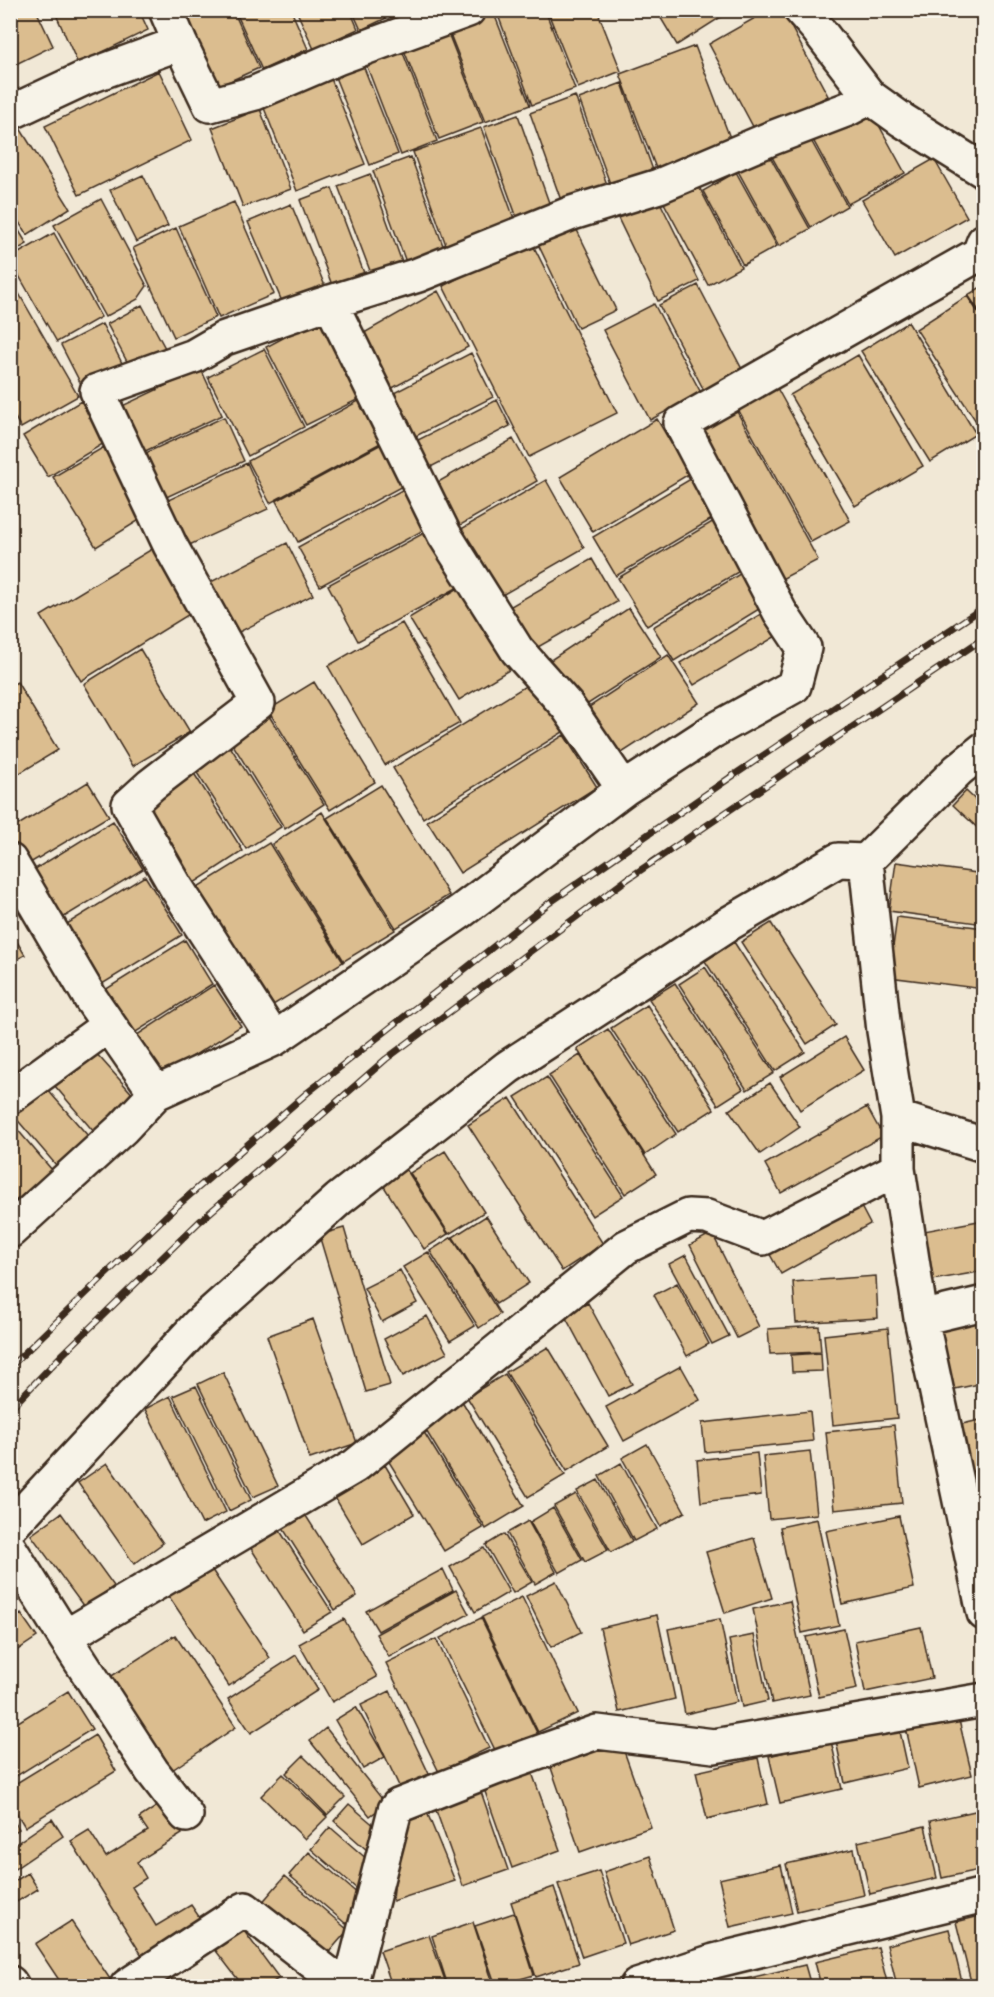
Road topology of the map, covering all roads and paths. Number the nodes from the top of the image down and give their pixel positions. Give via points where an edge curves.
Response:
1 (166, 10) edge
2 (468, 10) edge
3 (801, 10) edge
4 (180, 43) junction
5 (870, 97) junction
6 (10, 112) edge
7 (984, 171) edge
8 (984, 241) edge
9 (330, 302) junction
10 (984, 749) edge
11 (624, 789) junction
12 (10, 861) edge
13 (866, 861) junction
14 (109, 1025) junction
15 (274, 1039) junction
16 (156, 1093) junction
17 (11, 1095) edge
18 (898, 1118) junction
19 (984, 1145) edge
20 (898, 1168) junction
21 (10, 1231) edge
22 (984, 1303) edge
23 (921, 1318) junction
24 (10, 1527) edge
25 (10, 1548) edge
26 (984, 1612) edge
27 (65, 1637) junction
28 (984, 1700) edge
29 (186, 1815) dead end
30 (984, 1895) edge
31 (127, 1986) edge
32 (344, 1986) edge
33 (350, 1986) edge
34 (638, 1986) edge

1 - 4 street
2 - 4 street via 255,93 210,105
3 - 5 street
4 - 6 street via 85,78
5 - 7 street
5 - 9 street via 659,186 572,213 418,275
8 - 11 street via 979,254 681,423 780,612 804,648 794,686 713,731
9 - 11 street via 444,534 517,650 567,706
9 - 15 street via 225,338 194,356 97,391 170,545 258,703 129,805 176,887
10 - 13 street
11 - 15 street via 460,912
12 - 14 street
13 - 18 street via 884,1031
13 - 24 street via 838,860 740,917 508,1067 339,1199 199,1324
14 - 16 street
14 - 17 street
15 - 16 street
16 - 21 street
18 - 19 street
18 - 20 street
20 - 23 street
20 - 27 street via 763,1238 707,1217 688,1216 626,1247 355,1466
22 - 23 street
23 - 26 street
25 - 27 street
27 - 29 street via 152,1771
28 - 33 street via 714,1746 597,1732 398,1806
30 - 34 street via 714,1960
31 - 32 street via 245,1909

